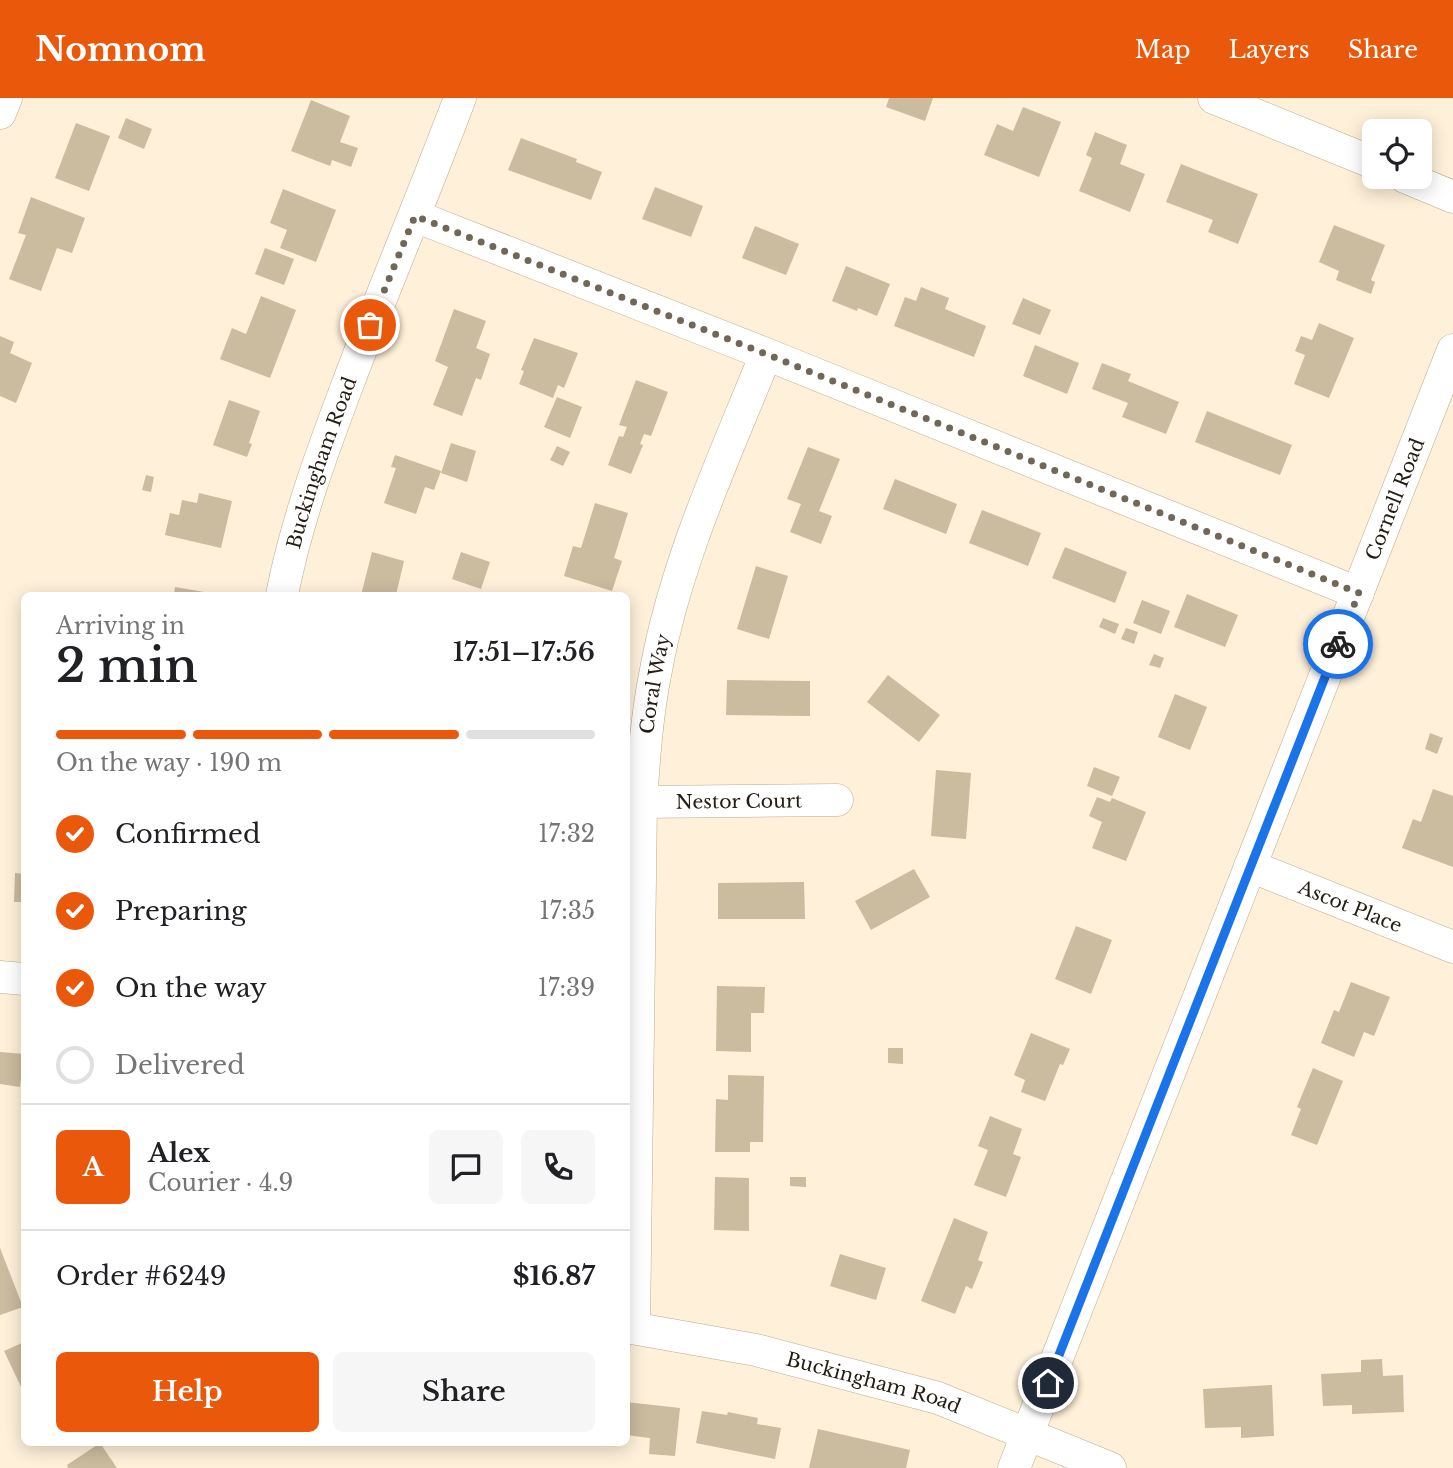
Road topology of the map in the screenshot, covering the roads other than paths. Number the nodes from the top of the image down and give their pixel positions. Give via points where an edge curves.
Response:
1 (6, 98) edge
2 (460, 98) edge
3 (1214, 98) edge
4 (0, 113) edge
5 (1362, 158) edge
6 (1432, 188) edge
7 (1453, 197) edge
8 (415, 216) junction
9 (1453, 350) edge
10 (766, 354) junction
11 (283, 592) edge
12 (1359, 593) junction
13 (837, 800) dead end
14 (641, 802) junction
15 (1250, 866) junction
16 (1453, 947) edge
17 (0, 977) edge
18 (21, 979) edge
19 (630, 1327) edge
20 (1028, 1434) junction
21 (1014, 1468) edge
22 (1111, 1468) edge

1 - 4 street
2 - 8 street, Buckingham Road
3 - 5 street
6 - 7 street
8 - 10 street
8 - 11 street, Buckingham Road via 313,477
9 - 12 street, Cornell Road
10 - 12 street
10 - 14 street, Coral Way via 675,591 656,669
12 - 15 street, Cornell Road
13 - 14 street, Nestor Court
14 - 19 street, Coral Way
15 - 16 street, Ascot Place
15 - 20 street, Cornell Road
17 - 18 street
19 - 20 street, Buckingham Road via 756,1350 865,1377 938,1398
20 - 21 street, Cornell Road
20 - 22 street, Buckingham Road

